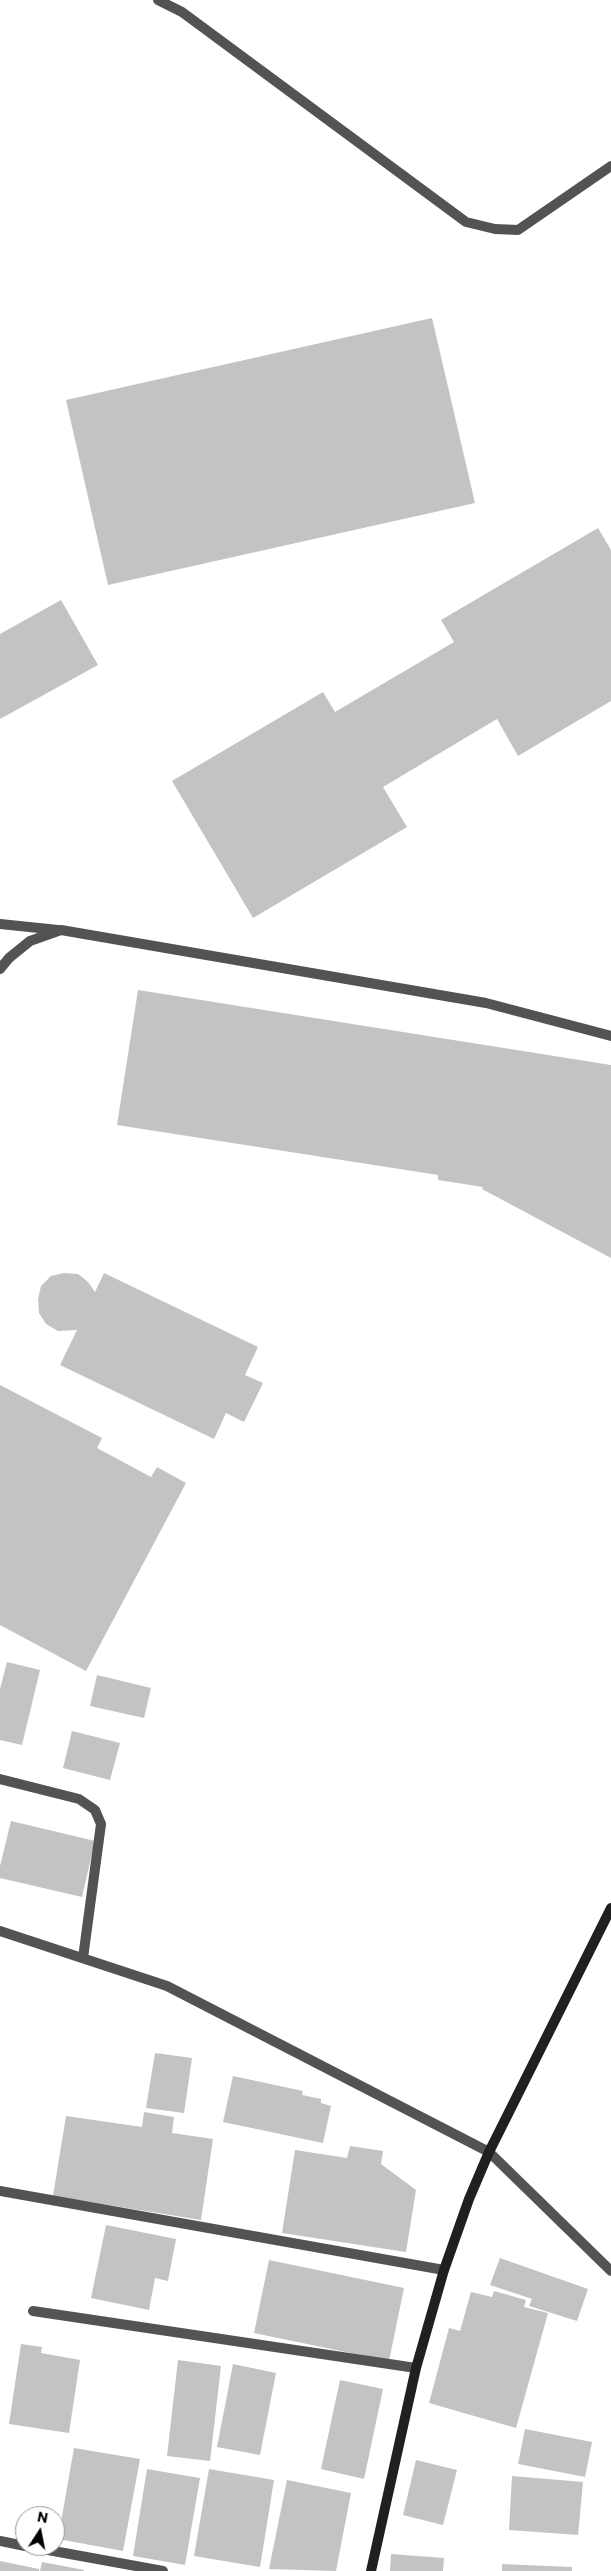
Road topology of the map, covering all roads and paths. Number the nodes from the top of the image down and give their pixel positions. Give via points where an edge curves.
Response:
1 (158, 0) edge
2 (611, 166) edge
3 (0, 924) edge
4 (61, 930) junction
5 (0, 969) edge
6 (611, 1036) edge
7 (0, 1779) edge
8 (611, 1908) edge
9 (0, 1931) edge
10 (83, 1958) junction
11 (489, 2152) junction
12 (0, 2191) edge
13 (444, 2270) junction
14 (611, 2271) edge
15 (33, 2311) dead end
16 (416, 2368) junction
17 (0, 2541) edge
18 (15, 2544) edge
19 (65, 2553) edge
20 (162, 2571) edge
21 (371, 2571) edge

1 - 2 street via 182,12 466,222 495,229 518,230
3 - 4 street
4 - 5 street via 30,941
4 - 6 street via 486,1003
7 - 10 street via 79,1799 95,1810 101,1824
8 - 11 main road
9 - 10 street
10 - 11 street via 167,1986
11 - 13 main road
11 - 14 street
12 - 13 street
13 - 16 main road
15 - 16 street
16 - 21 main road
17 - 18 street
19 - 20 street

